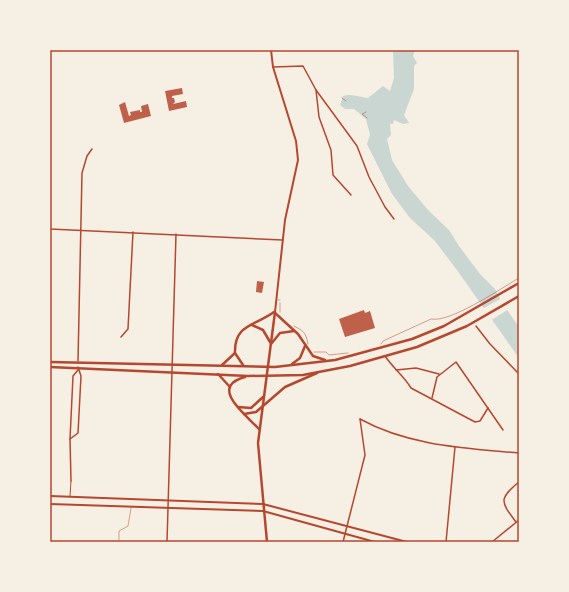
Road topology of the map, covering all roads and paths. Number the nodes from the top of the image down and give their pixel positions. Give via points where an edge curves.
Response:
1 (271, 50) edge
2 (273, 67) junction
3 (316, 90) junction
4 (342, 98) dead end
5 (346, 101) dead end
6 (366, 112) dead end
7 (367, 118) dead end
8 (92, 149) dead end
9 (351, 195) dead end
10 (394, 220) dead end
11 (50, 228) edge
12 (80, 230) junction
13 (133, 232) junction
14 (176, 234) junction
15 (283, 240) junction
16 (519, 278) edge
17 (519, 282) edge
18 (519, 296) edge
19 (276, 300) junction
20 (280, 300) joint
21 (274, 312) junction
22 (458, 315) junction
23 (280, 316) dead end
24 (289, 323) dead end
25 (252, 325) junction
26 (476, 326) dead end
27 (294, 331) junction
28 (121, 337) dead end
29 (271, 344) junction
30 (305, 345) junction
31 (381, 345) dead end
32 (309, 348) dead end
33 (314, 352) dead end
34 (235, 353) junction
35 (350, 353) dead end
36 (385, 356) junction
37 (78, 361) junction
38 (327, 361) junction
39 (50, 362) edge
40 (172, 364) junction
41 (292, 364) junction
42 (245, 365) junction
43 (222, 366) junction
44 (50, 367) edge
45 (78, 368) junction
46 (395, 370) junction
47 (171, 371) junction
48 (323, 371) junction
49 (218, 374) junction
50 (439, 374) junction
51 (519, 374) edge
52 (248, 376) junction
53 (230, 387) junction
54 (264, 396) junction
55 (432, 398) junction
56 (262, 406) junction
57 (238, 407) junction
58 (488, 408) junction
59 (244, 414) junction
60 (259, 429) junction
61 (503, 430) dead end
62 (70, 439) junction
63 (455, 447) junction
64 (519, 453) edge
65 (71, 481) joint
66 (519, 482) edge
67 (50, 496) edge
68 (70, 497) junction
69 (168, 500) junction
70 (50, 504) edge
71 (263, 504) junction
72 (131, 507) junction
73 (168, 509) junction
74 (263, 511) junction
75 (519, 520) edge
76 (516, 522) junction
77 (347, 525) junction
78 (345, 534) junction
79 (119, 542) edge
80 (167, 542) edge
81 (267, 542) edge
82 (343, 542) edge
83 (375, 542) edge
84 (407, 542) edge
85 (446, 542) edge
86 (492, 542) edge

1 - 2 main road
2 - 3 street via 303,66
2 - 15 main road via 298,150 298,166 288,205
3 - 9 street via 319,117 331,150 331,172
3 - 10 street via 357,146 369,177
4 - 5 path
6 - 7 path via 362,114
8 - 12 street via 82,173
11 - 12 street
12 - 13 street
12 - 37 street
13 - 14 street
13 - 28 street via 128,329
14 - 15 street
14 - 40 street
15 - 19 main road
16 - 22 path
17 - 22 main road
18 - 36 main road via 467,326 417,347
19 - 20 lane
19 - 21 main road
20 - 23 path
21 - 25 main road
21 - 27 main road
21 - 29 main road
22 - 31 path via 439,321 431,319 383,341
22 - 38 main road via 444,326 412,339
24 - 32 path via 307,335
25 - 29 main road via 265,333
25 - 34 main road via 243,328 238,335
26 - 51 street
27 - 29 main road via 280,333
27 - 30 main road
29 - 54 main road
30 - 38 main road via 313,356
30 - 41 main road via 300,358
33 - 35 path via 326,352 329,355
34 - 42 main road via 239,361
34 - 43 main road
36 - 46 street
36 - 48 main road
37 - 39 main road
37 - 40 main road
38 - 41 main road
40 - 43 main road
40 - 47 street
41 - 42 main road via 274,367
42 - 43 main road
44 - 45 main road
45 - 47 main road
45 - 62 street via 73,376
45 - 62 street via 81,376 78,433
46 - 50 street via 416,368
46 - 55 street via 404,376 411,388
47 - 49 main road
47 - 69 street
48 - 52 main road via 303,375
48 - 56 main road via 292,383
49 - 52 main road
49 - 53 main road
50 - 55 street
50 - 58 street via 456,362
52 - 53 main road via 235,380
53 - 57 main road via 231,401
54 - 56 main road
54 - 57 main road via 251,408
55 - 58 street via 475,422 480,421
56 - 59 main road via 256,412
56 - 60 main road
57 - 59 main road
58 - 61 street
59 - 60 main road
60 - 71 main road
62 - 65 street
63 - 64 street
63 - 77 street via 412,440 379,429 360,419 365,455
63 - 85 street
65 - 68 street
66 - 76 street via 506,492 504,497 504,507
67 - 68 main road
68 - 69 main road
69 - 71 main road
69 - 73 street
70 - 72 main road
71 - 74 main road
71 - 77 main road
72 - 73 main road
72 - 79 lane via 128,526 119,531
73 - 74 main road
73 - 80 street
74 - 78 main road
74 - 81 main road
75 - 76 street
76 - 86 street
77 - 78 street
77 - 84 main road
78 - 82 street
78 - 83 main road

